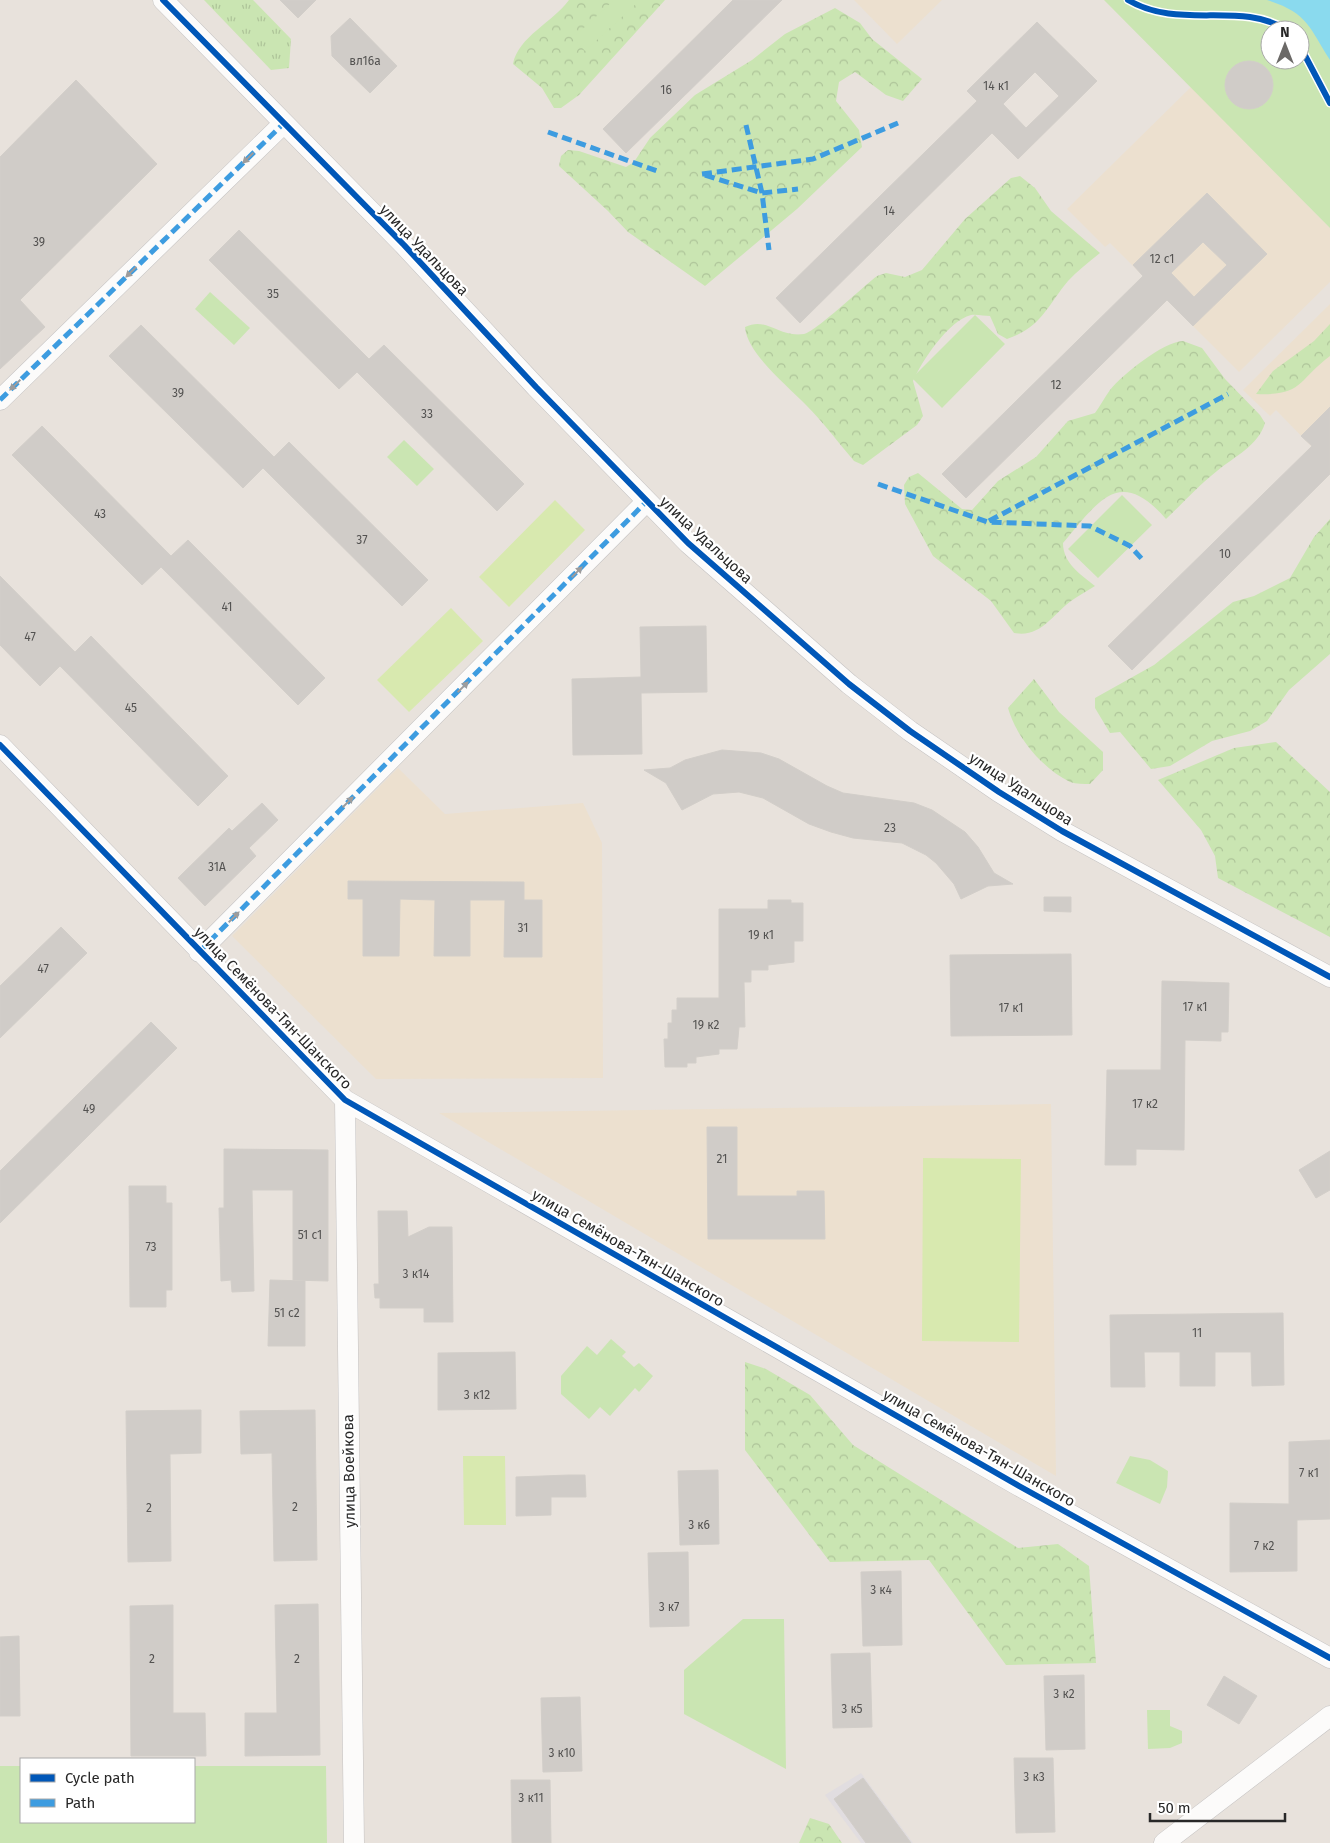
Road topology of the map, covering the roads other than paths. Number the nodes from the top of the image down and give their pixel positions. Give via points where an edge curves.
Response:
1 (163, 0) edge
2 (283, 124) junction
3 (0, 400) edge
4 (648, 501) junction
5 (0, 745) edge
6 (199, 952) junction
7 (1330, 976) edge
8 (345, 1100) junction
9 (1330, 1658) edge
10 (1330, 1716) edge
11 (354, 1843) edge
12 (1164, 1843) edge

1 - 2 street, улица Удальцова
2 -> 3 street
2 - 4 street, улица Удальцова via 404,245
6 -> 4 street
4 - 7 street, улица Удальцова via 688,543 849,684 999,792 1062,831
5 - 6 street, улица Семёнова-Тян-Шанского
6 - 8 street, улица Семёнова-Тян-Шанского
8 - 9 street, улица Семёнова-Тян-Шанского via 1019,1486
8 - 11 street, улица Воейкова
10 - 12 street

